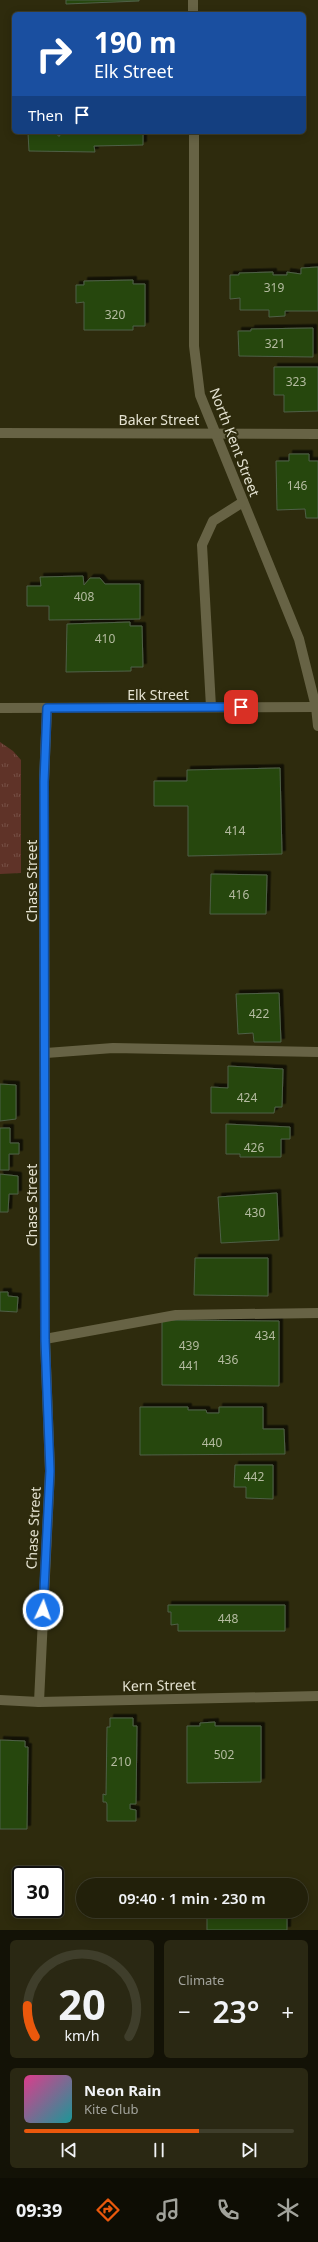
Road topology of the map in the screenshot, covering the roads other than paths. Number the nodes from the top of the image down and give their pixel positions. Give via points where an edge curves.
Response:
1 (193, 0) edge
2 (193, 12) edge
3 (194, 134) edge
4 (216, 432) junction
5 (0, 433) edge
6 (318, 434) edge
7 (243, 502) junction
8 (316, 707) junction
9 (0, 708) edge
10 (47, 708) junction
11 (211, 708) junction
12 (318, 726) edge
13 (318, 1052) edge
14 (46, 1053) junction
15 (318, 1313) edge
16 (45, 1340) junction
17 (318, 1696) edge
18 (0, 1700) edge
19 (39, 1702) junction

1 - 2 street
3 - 4 street, North Kent Street via 194,346 200,395
4 - 5 street, Baker Street
4 - 6 street, Baker Street
4 - 7 street, North Kent Street
7 - 8 street, North Kent Street via 299,639
7 - 11 street via 213,521 202,545
8 - 11 street, Elk Street
8 - 12 street, North Kent Street
9 - 10 street, Elk Street
10 - 11 street, Elk Street
10 - 14 street, Chase Street via 44,782
13 - 14 street via 113,1048
14 - 16 street, Chase Street
15 - 16 street via 176,1314
16 - 19 street, Chase Street via 50,1471
17 - 19 street, Kern Street
18 - 19 street, Kern Street

